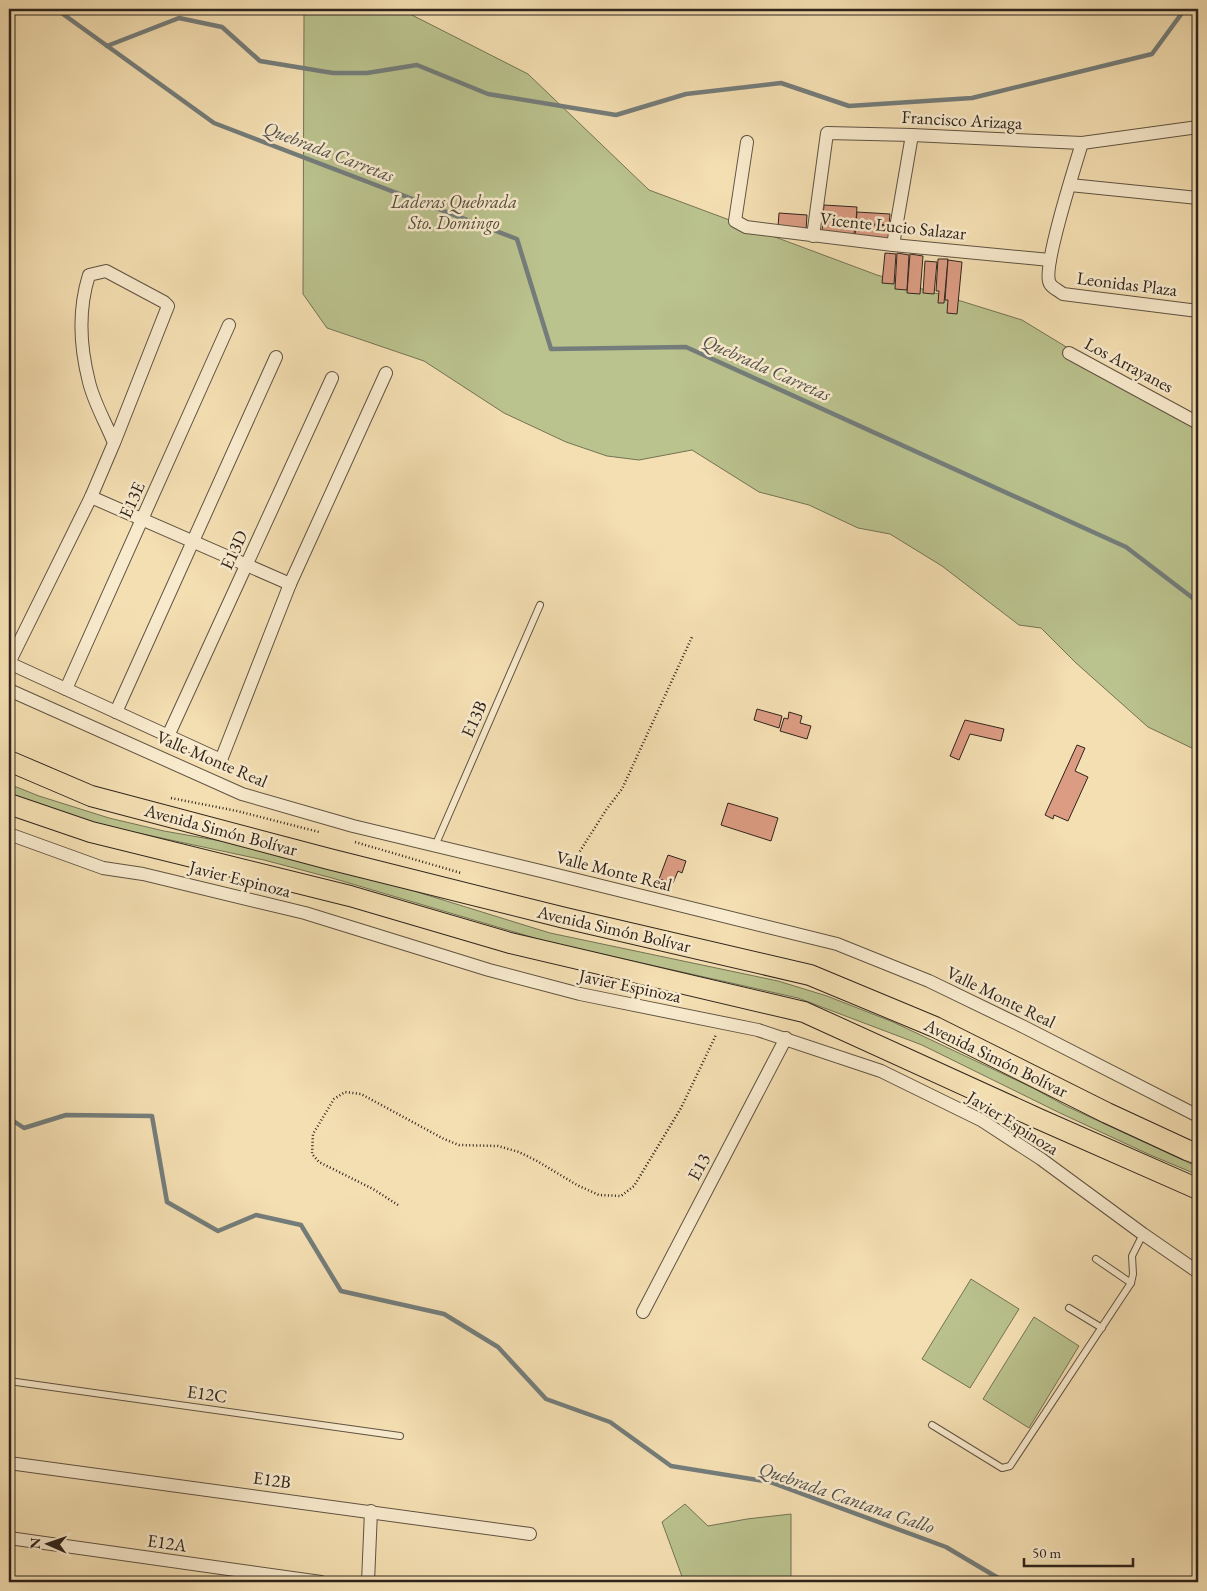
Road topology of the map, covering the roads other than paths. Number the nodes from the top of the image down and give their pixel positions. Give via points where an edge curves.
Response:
1 (1198, 127) edge
2 (912, 135) junction
3 (747, 142) dead end
4 (1082, 144) junction
5 (1070, 185) junction
6 (1198, 198) edge
7 (813, 236) junction
8 (893, 245) junction
9 (1050, 260) junction
10 (1198, 311) edge
11 (230, 325) dead end
12 (1069, 353) dead end
13 (276, 357) dead end
14 (386, 373) dead end
15 (332, 378) dead end
16 (1198, 423) edge
17 (114, 443) junction
18 (91, 497) junction
19 (142, 519) junction
20 (193, 542) junction
21 (246, 565) junction
22 (290, 584) junction
23 (540, 605) dead end
24 (9, 663) edge
25 (66, 689) junction
26 (9, 690) edge
27 (102, 706) junction
28 (121, 714) junction
29 (91, 726) junction
30 (115, 736) junction
31 (168, 736) junction
32 (9, 761) edge
33 (9, 804) edge
34 (9, 834) edge
35 (435, 846) junction
36 (786, 1038) junction
37 (1198, 1116) edge
38 (1198, 1154) edge
39 (1198, 1189) edge
40 (1143, 1234) junction
41 (1096, 1259) dead end
42 (1198, 1272) edge
43 (1131, 1282) junction
44 (1069, 1308) dead end
45 (643, 1312) dead end
46 (1102, 1328) junction
47 (9, 1381) edge
48 (932, 1425) dead end
49 (400, 1436) dead end
50 (9, 1463) edge
51 (371, 1511) junction
52 (530, 1534) dead end
53 (9, 1538) edge
54 (321, 1582) edge
55 (368, 1582) edge

1 - 4 street, Francisco Arizaga
2 - 4 street, Francisco Arizaga
2 - 7 street, Francisco Arizaga via 827,133
2 - 8 street
3 - 7 street, Vicente Lucio Salazar via 735,221 746,228
4 - 5 street
5 - 6 street
5 - 9 street
7 - 8 street, Vicente Lucio Salazar
8 - 9 street, Vicente Lucio Salazar
9 - 10 street, Leonidas Plaza via 1048,280 1063,294
11 - 19 street, E13E
12 - 16 street, Los Arrayanes
13 - 20 street
14 - 22 street
15 - 21 street, E13D
17 - 17 street via 168,306 106,271 89,275 81,344 89,384
17 - 18 street
18 - 19 street
18 - 24 street
19 - 20 street
19 - 25 street, E13E
20 - 21 street
20 - 28 street
21 - 22 street
21 - 31 street, E13D
22 - 31 street via 221,760
23 - 35 lane, E13B
24 - 25 street
25 - 27 street
26 - 29 street, Valle Monte Real
27 - 28 street
27 - 29 street
28 - 30 street
28 - 31 street
29 - 30 street, Valle Monte Real
30 - 35 street, Valle Monte Real via 242,794
32 - 38 highway, Avenida Simón Bolívar via 91,796 329,859 810,975 936,1027 1107,1113
33 - 39 highway, Avenida Simón Bolívar via 91,832 350,896 510,942 804,1012
34 - 36 street, Javier Espinoza via 103,868 143,874 305,914 580,994
35 - 37 street, Valle Monte Real via 836,944 929,981
36 - 40 street, Javier Espinoza via 881,1071 981,1120 1042,1159
36 - 45 street, E13
40 - 42 street, Javier Espinoza
40 - 43 lane via 1132,1256
41 - 43 lane
43 - 46 lane
44 - 46 lane
46 - 48 lane via 1010,1466 1002,1468
47 - 49 lane, E12C
50 - 51 street, E12B
51 - 52 street, E12B
51 - 55 street
53 - 54 street, E12A

